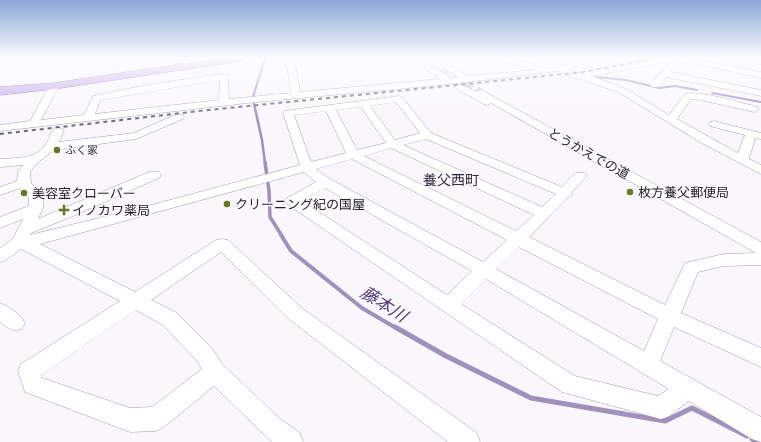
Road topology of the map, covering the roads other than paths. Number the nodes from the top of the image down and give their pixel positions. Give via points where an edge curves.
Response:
1 (104, 79) edge
2 (211, 79) edge
3 (224, 79) edge
4 (293, 79) edge
5 (453, 79) edge
6 (455, 79) edge
7 (501, 79) edge
8 (535, 79) edge
9 (586, 79) edge
10 (661, 79) edge
11 (688, 79) edge
12 (710, 79) edge
13 (759, 79) edge
14 (193, 81) junction
15 (459, 82) junction
16 (709, 83) junction
17 (54, 86) junction
18 (655, 86) dead end
19 (160, 87) junction
20 (483, 89) junction
21 (0, 91) edge
22 (757, 92) edge
23 (394, 94) dead end
24 (296, 95) junction
25 (701, 97) junction
26 (224, 102) junction
27 (725, 102) junction
28 (364, 104) junction
29 (189, 106) junction
30 (330, 108) junction
31 (754, 109) dead end
32 (152, 110) junction
33 (88, 117) junction
34 (179, 117) dead end
35 (672, 120) junction
36 (34, 124) junction
37 (714, 124) junction
38 (0, 128) edge
39 (58, 130) dead end
40 (427, 135) junction
41 (756, 135) edge
42 (704, 140) junction
43 (393, 144) junction
44 (50, 147) junction
45 (353, 155) junction
46 (33, 160) junction
47 (742, 160) junction
48 (0, 163) edge
49 (307, 168) junction
50 (761, 170) edge
51 (154, 175) dead end
52 (580, 176) dead end
53 (325, 182) junction
54 (24, 183) junction
55 (643, 184) junction
56 (0, 191) edge
57 (566, 192) junction
58 (36, 208) junction
59 (544, 214) junction
60 (0, 223) edge
61 (22, 236) junction
62 (518, 239) junction
63 (761, 249) edge
64 (0, 256) edge
65 (761, 259) edge
66 (484, 270) junction
67 (136, 300) junction
68 (448, 305) junction
69 (669, 316) junction
70 (761, 358) edge
71 (648, 365) junction
72 (215, 372) junction
73 (688, 388) junction
74 (761, 430) edge
75 (291, 442) edge
76 (468, 442) edge

1 - 17 main road
2 - 14 street
3 - 26 street
4 - 24 street
5 - 15 street
6 - 15 street
7 - 15 street
8 - 20 street
9 - 35 street via 623,91
10 - 18 street
11 - 16 street
12 - 16 street
13 - 22 street
14 - 19 street
14 - 29 street
15 - 20 street
15 - 23 street
15 - 24 street
15 - 55 street via 596,162
16 - 22 street
16 - 25 street
17 - 21 main road
17 - 36 street
19 - 32 street
19 - 33 street via 96,98
20 - 55 street, とうかえでの道
24 - 26 street
25 - 27 street
25 - 35 street via 688,96
26 - 29 street
27 - 31 street
27 - 37 street
28 - 30 street
28 - 40 street via 399,99
28 - 43 street
29 - 32 street
30 - 45 street
30 - 49 street via 288,113
32 - 33 street
33 - 36 street
34 - 44 street via 136,136
35 - 42 street
36 - 38 street
37 - 41 street
37 - 42 street
39 - 44 street
40 - 43 street
40 - 57 street
41 - 47 street
42 - 47 street
43 - 45 street
43 - 59 street
44 - 46 street
45 - 49 street
45 - 62 street
46 - 48 street
46 - 54 street via 24,172
47 - 50 street
49 - 53 street
49 - 61 street via 37,239
51 - 61 street
52 - 57 street
53 - 66 street
53 - 68 street via 292,201
54 - 56 street
54 - 58 street via 36,198
55 - 63 street, とうかえでの道
57 - 59 street
58 - 60 street
58 - 61 street
59 - 62 street
61 - 64 street
61 - 67 street via 33,247
62 - 66 street
62 - 69 street
65 - 69 street via 724,260 691,267
66 - 68 street
66 - 71 street
67 - 72 street via 170,319 204,354
67 - 72 street via 29,372 33,385 130,420 156,419
67 - 76 street via 222,244 296,314
68 - 73 street via 570,385 661,408
69 - 70 street
69 - 71 street
71 - 73 street
72 - 75 street
73 - 74 street

